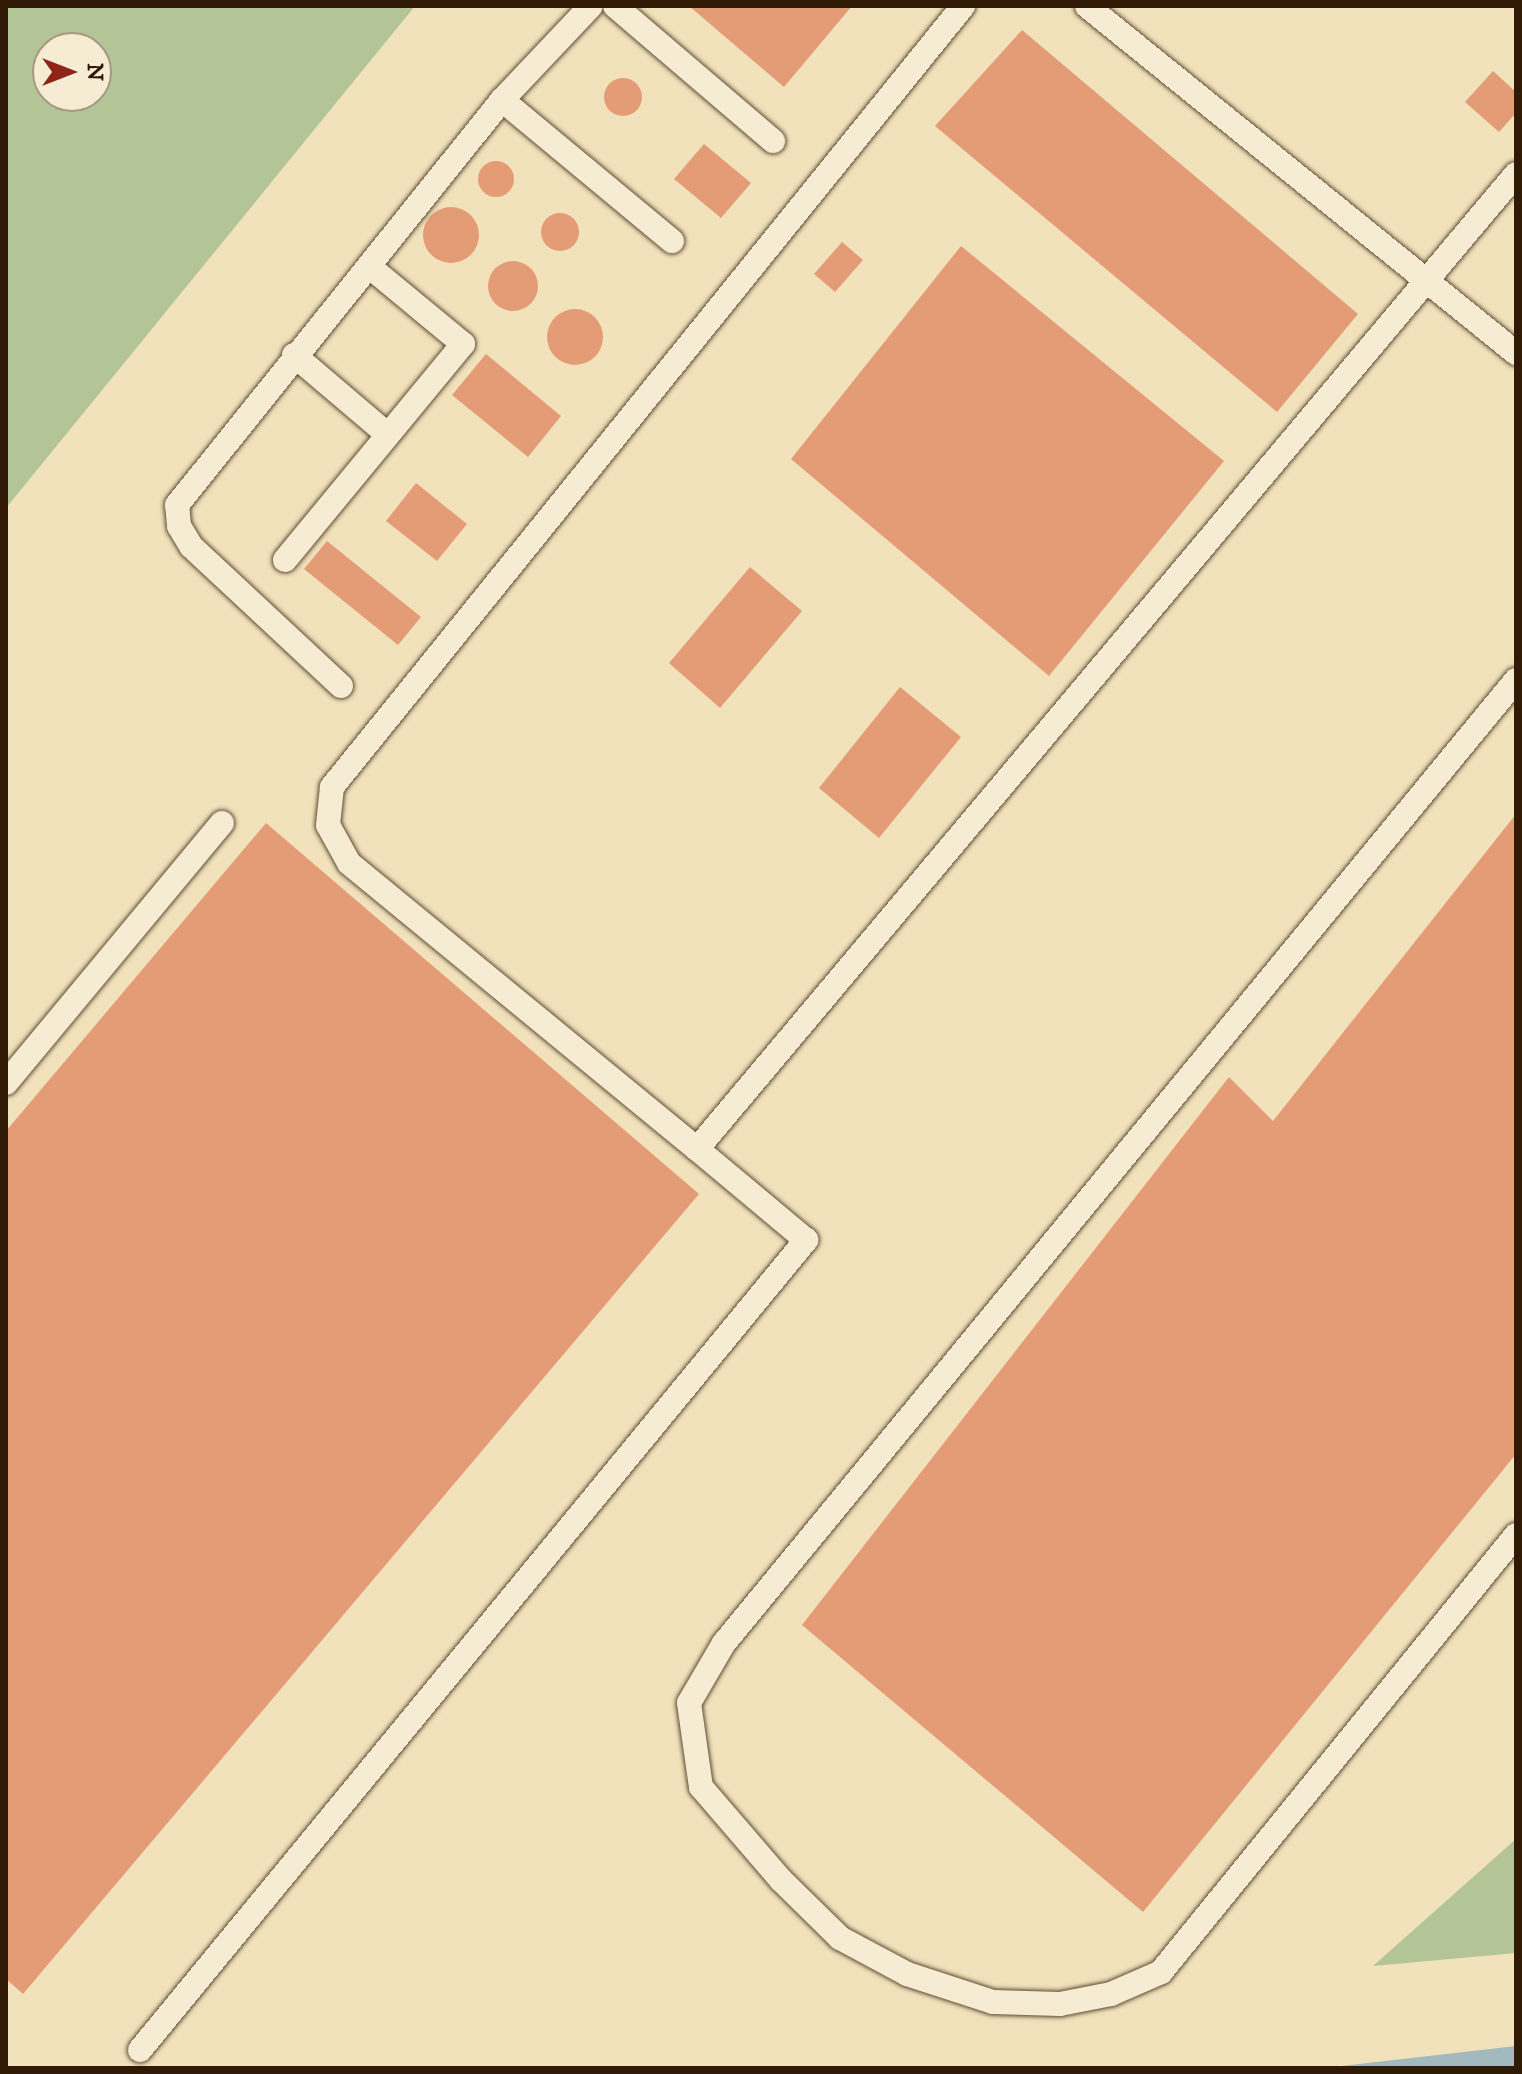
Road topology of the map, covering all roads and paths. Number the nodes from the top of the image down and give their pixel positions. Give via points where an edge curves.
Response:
1 (591, 6) edge
2 (615, 6) edge
3 (963, 6) edge
4 (1087, 6) edge
5 (502, 100) junction
6 (773, 141) dead end
7 (1516, 174) edge
8 (672, 241) dead end
9 (370, 267) junction
10 (1427, 282) junction
11 (1516, 353) edge
12 (294, 355) junction
13 (388, 435) junction
14 (285, 560) dead end
15 (1516, 680) edge
16 (341, 686) dead end
17 (222, 823) dead end
18 (6, 1083) edge
19 (697, 1149) junction
20 (1516, 1535) edge
21 (140, 2050) dead end

1 - 5 lane
2 - 6 lane
3 - 19 lane via 332,787 328,825 349,863
4 - 10 lane
5 - 8 lane
5 - 9 lane
7 - 10 lane
9 - 12 lane
9 - 13 lane via 463,344
10 - 11 lane
10 - 19 lane
12 - 13 lane
12 - 16 lane via 177,505 179,526 191,546
13 - 14 lane
15 - 20 lane via 724,1643 689,1703 701,1787 781,1880 840,1938 907,1974 993,2002 1060,2004 1111,1994 1161,1972
17 - 18 lane
19 - 21 lane via 806,1240

